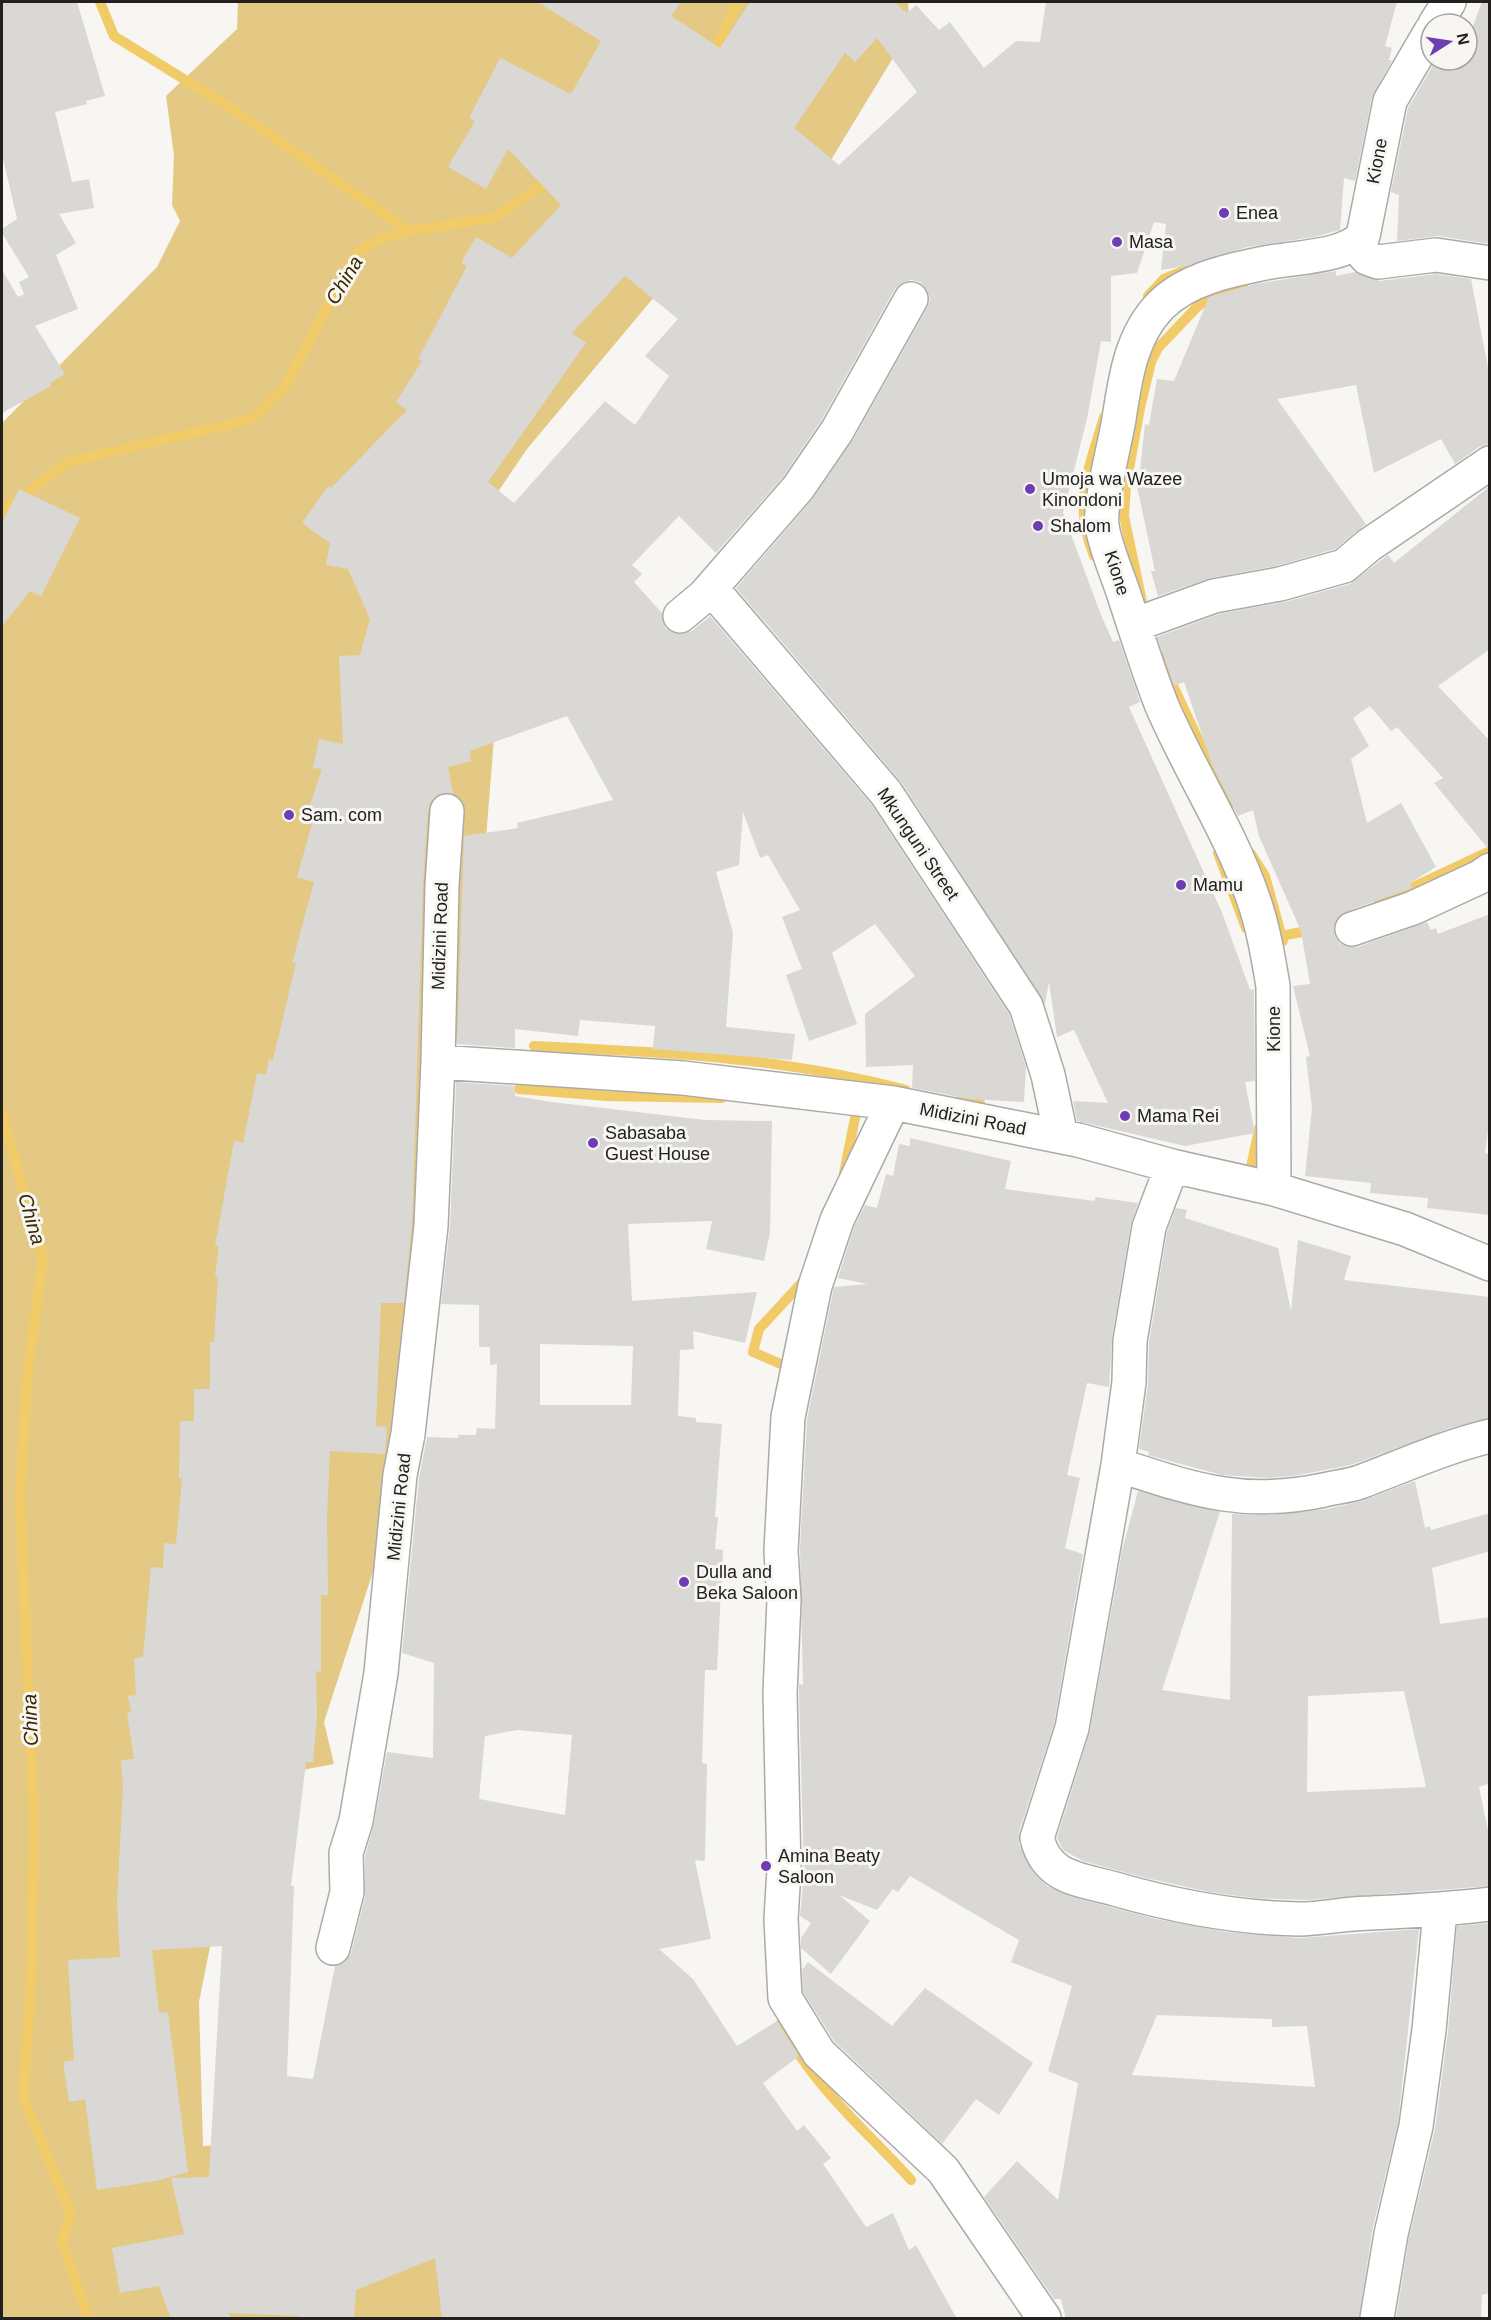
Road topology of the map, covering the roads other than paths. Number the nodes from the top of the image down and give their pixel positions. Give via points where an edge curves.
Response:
1 (1419, 51) edge
2 (1356, 245) junction
3 (1490, 263) edge
4 (911, 299) dead end
5 (1490, 463) edge
6 (711, 588) junction
7 (680, 616) dead end
8 (1134, 625) junction
9 (447, 811) dead end
10 (1490, 870) edge
11 (1352, 929) dead end
12 (438, 1062) junction
13 (893, 1103) junction
14 (1061, 1136) junction
15 (1172, 1166) junction
16 (1274, 1189) junction
17 (1490, 1264) edge
18 (1490, 1436) edge
19 (1118, 1465) junction
20 (1490, 1904) edge
21 (1440, 1911) junction
22 (333, 1948) dead end
23 (1044, 2319) edge
24 (1377, 2319) edge

1 - 2 street, Kione via 1390,101 1366,225
2 - 3 street via 1367,258 1378,262 1436,255
2 - 8 street, Kione via 1206,279 1179,290 1145,325 1125,378 1102,525
4 - 6 street via 837,431 798,488
5 - 8 street via 1344,566 1280,584 1214,596
6 - 7 street
6 - 14 street, Mkunguni Street via 886,793 1026,1006 1048,1075
8 - 16 street, Kione via 1162,705 1253,898 1268,953 1274,986
9 - 12 street, Midizini Road via 437,1005
10 - 11 street via 1413,908
12 - 13 street, Midizini Road via 683,1078
12 - 22 street, Midizini Road via 431,1226 400,1475 381,1673 356,1821 346,1853 347,1893
13 - 14 street, Midizini Road
13 - 23 street via 837,1220 818,1275 788,1417 781,1551 784,1600 780,1693 785,1998 819,2053 943,2170
14 - 15 street, Midizini Road
15 - 16 street, Midizini Road
15 - 19 street via 1147,1238 1130,1341
16 - 17 street, Midizini Road via 1406,1228
18 - 19 street via 1454,1444 1357,1483 1265,1499 1223,1495
19 - 21 street via 1072,1728 1037,1838 1040,1850 1057,1872 1161,1902 1244,1916 1300,1919
20 - 21 street
21 - 24 street via 1416,2126 1391,2234

